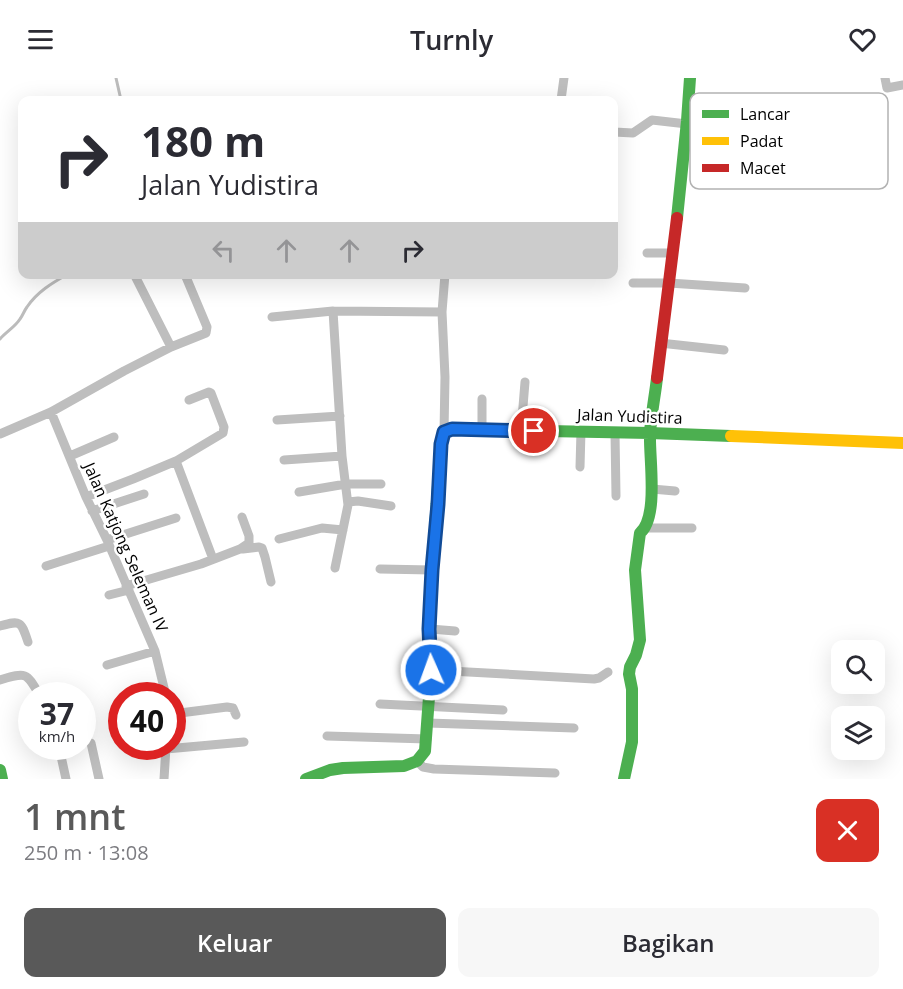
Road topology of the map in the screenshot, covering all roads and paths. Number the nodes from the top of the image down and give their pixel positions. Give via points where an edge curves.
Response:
1 (564, 78) edge
2 (690, 78) edge
3 (885, 78) edge
4 (903, 85) edge
5 (562, 96) edge
6 (687, 124) junction
7 (618, 132) edge
8 (647, 253) dead end
9 (673, 253) junction
10 (137, 279) edge
11 (187, 279) edge
12 (445, 279) edge
13 (669, 282) junction
14 (633, 283) dead end
15 (745, 288) dead end
16 (333, 311) junction
17 (442, 312) junction
18 (272, 317) dead end
19 (660, 343) junction
20 (171, 347) junction
21 (724, 350) dead end
22 (525, 382) dead end
23 (482, 399) dead end
24 (189, 400) dead end
25 (51, 412) junction
26 (340, 416) junction
27 (277, 420) dead end
28 (482, 430) junction
29 (521, 431) junction
30 (581, 431) junction
31 (444, 432) junction
32 (615, 433) junction
33 (650, 433) junction
34 (0, 434) edge
35 (114, 437) dead end
36 (903, 442) edge
37 (70, 456) junction
38 (342, 456) junction
39 (284, 460) dead end
40 (176, 461) junction
41 (580, 467) dead end
42 (345, 484) junction
43 (381, 484) dead end
44 (652, 489) junction
45 (675, 491) dead end
46 (299, 492) dead end
47 (144, 494) dead end
48 (616, 496) dead end
49 (86, 497) junction
50 (348, 502) junction
51 (391, 506) dead end
52 (92, 511) junction
53 (176, 518) dead end
54 (242, 518) dead end
55 (646, 528) junction
56 (693, 528) dead end
57 (343, 530) junction
58 (279, 539) dead end
59 (108, 543) junction
60 (240, 549) junction
61 (213, 559) junction
62 (46, 566) dead end
63 (335, 568) dead end
64 (380, 569) dead end
65 (432, 570) junction
66 (271, 582) dead end
67 (128, 588) junction
68 (109, 596) dead end
69 (0, 626) edge
70 (429, 629) junction
71 (455, 631) dead end
72 (28, 642) dead end
73 (155, 651) junction
74 (107, 665) dead end
75 (431, 670) junction
76 (608, 672) dead end
77 (0, 680) edge
78 (31, 682) edge
79 (163, 682) edge
80 (380, 704) dead end
81 (429, 706) junction
82 (503, 710) dead end
83 (186, 712) edge
84 (236, 715) dead end
85 (428, 723) junction
86 (574, 728) dead end
87 (327, 735) dead end
88 (427, 739) junction
89 (244, 742) dead end
90 (186, 746) edge
91 (62, 760) edge
92 (95, 760) edge
93 (165, 760) edge
94 (417, 761) junction
95 (0, 770) edge
96 (555, 773) dead end
97 (2, 779) edge
98 (66, 779) edge
99 (99, 779) edge
100 (164, 779) edge
101 (306, 779) edge
102 (624, 779) edge

1 - 5 street
2 - 6 street
3 - 4 street via 886,88
6 - 7 street via 652,120 633,133
6 - 9 street
8 - 9 street
9 - 13 street
10 - 20 street
11 - 20 street via 207,330
12 - 17 street
13 - 14 street
13 - 15 street
13 - 19 street
16 - 17 street
16 - 18 street
16 - 26 street
17 - 31 street
19 - 21 street
19 - 33 street
20 - 25 street
22 - 29 street
23 - 28 street
24 - 40 street via 211,393 224,430
25 - 34 street
25 - 37 street, Jalan Katjong Seleman IV
26 - 27 street
26 - 38 street
28 - 29 street, Jalan Yudistira
28 - 31 street, Jalan Yudistira
29 - 30 street, Jalan Yudistira
30 - 32 street, Jalan Yudistira
30 - 41 street
31 - 65 street
32 - 33 street, Jalan Yudistira
32 - 48 street
33 - 36 street, Jalan Yudistira
33 - 44 street
35 - 37 street
37 - 49 street, Jalan Katjong Seleman IV
38 - 39 street
38 - 42 street
40 - 49 street
40 - 61 street
42 - 43 street
42 - 46 street
42 - 50 street
44 - 45 street
44 - 55 street
47 - 52 street
49 - 52 street, Jalan Katjong Seleman IV
50 - 51 street
50 - 57 street
52 - 59 street, Jalan Katjong Seleman IV
53 - 59 street
54 - 60 street via 249,543
55 - 56 street
55 - 102 street via 640,533 635,570 640,640 629,674 632,742
57 - 58 street via 322,528
57 - 63 street
59 - 62 street
59 - 67 street, Jalan Katjong Seleman IV
60 - 61 street
60 - 66 street via 262,548
61 - 67 street
64 - 65 street
65 - 70 street
67 - 68 street
67 - 73 street, Jalan Katjong Seleman IV
69 - 72 street via 19,623
70 - 71 street
70 - 75 street
73 - 74 street
73 - 79 street, Jalan Katjong Seleman IV
75 - 76 street via 594,679
75 - 81 street
77 - 78 street via 18,674 26,675
80 - 81 street
81 - 82 street
81 - 85 street
83 - 84 street via 227,707
85 - 86 street
85 - 88 street
87 - 88 street
88 - 94 street
89 - 90 street
91 - 98 street
92 - 99 street
93 - 100 street
94 - 96 street via 434,769
94 - 101 street via 404,766 330,770
95 - 97 street

